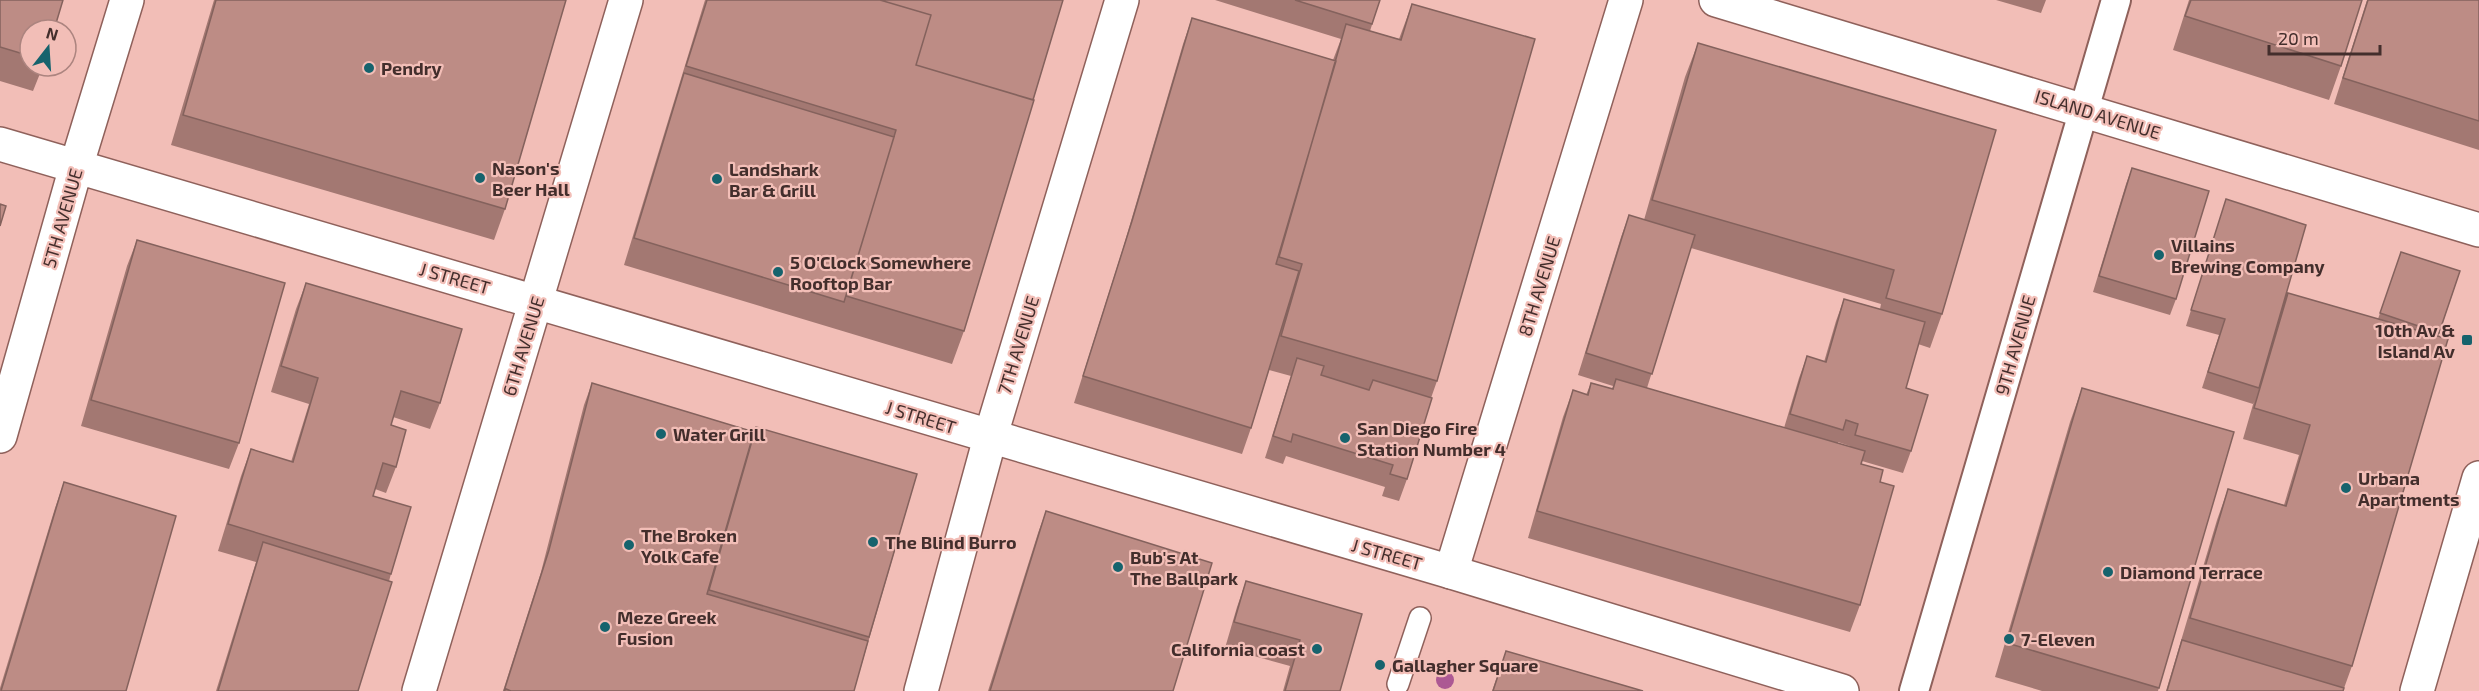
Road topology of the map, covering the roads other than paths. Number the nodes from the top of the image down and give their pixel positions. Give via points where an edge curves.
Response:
1 (127, 0) edge
2 (626, 0) edge
3 (1122, 0) edge
4 (1626, 0) edge
5 (1716, 0) edge
6 (2116, 0) edge
7 (2084, 109) junction
8 (0, 144) edge
9 (76, 167) junction
10 (2479, 230) edge
11 (536, 302) junction
12 (0, 436) edge
13 (990, 438) junction
14 (2479, 478) edge
15 (1452, 572) junction
16 (1420, 618) dead end
17 (1398, 684) dead end
18 (419, 691) edge
19 (921, 691) edge
20 (1842, 691) edge
21 (1914, 691) edge
22 (2417, 691) edge

1 - 9 main road, 5TH AVENUE
2 - 11 main road, 6TH AVENUE
3 - 13 main road, 7TH AVENUE
4 - 15 main road, 8TH AVENUE
5 - 7 main road, ISLAND AVENUE
6 - 7 street, 9TH AVENUE
7 - 10 main road, ISLAND AVENUE
7 - 21 street, 9TH AVENUE
8 - 9 main road, J STREET
9 - 11 main road, J STREET
9 - 12 main road, 5TH AVENUE
11 - 13 main road, J STREET
11 - 18 main road, 6TH AVENUE
13 - 15 main road, J STREET
13 - 19 main road, 7TH AVENUE
14 - 22 main road
15 - 20 main road, J STREET
16 - 17 street

